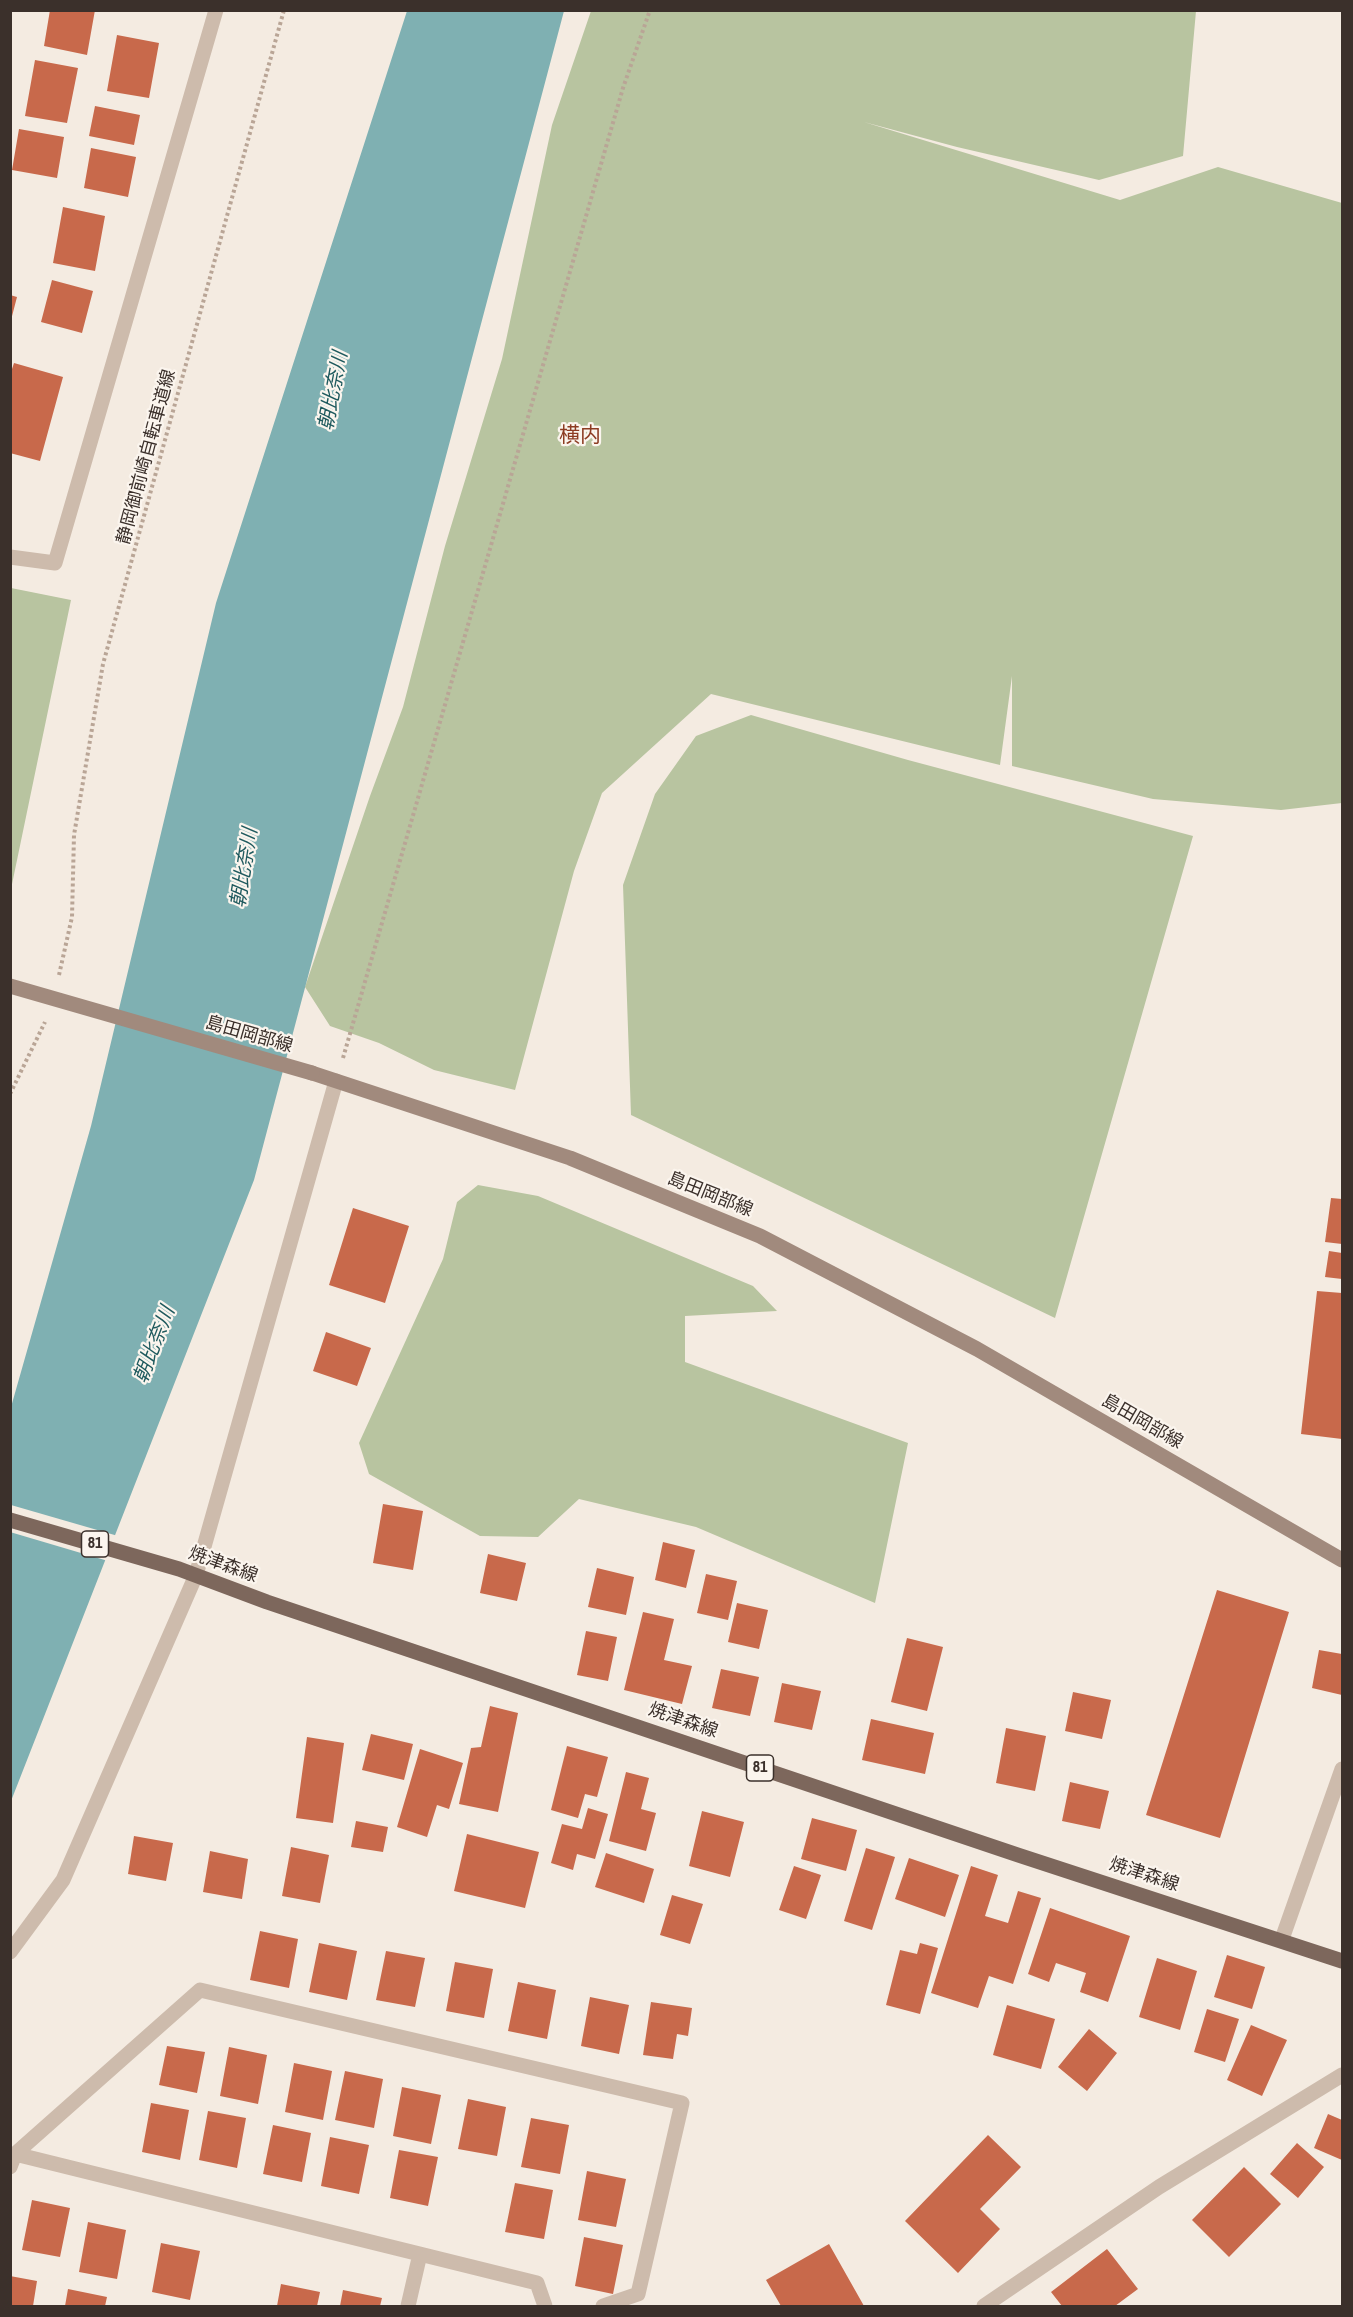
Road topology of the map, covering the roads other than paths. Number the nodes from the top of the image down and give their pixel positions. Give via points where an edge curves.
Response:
1 (216, 10) edge
2 (10, 557) edge
3 (10, 986) edge
4 (336, 1081) junction
5 (10, 1520) edge
6 (1342, 1560) edge
7 (196, 1575) junction
8 (1342, 1769) edge
9 (1282, 1939) junction
10 (10, 1952) edge
11 (1342, 1961) edge
12 (1342, 2075) edge
13 (13, 2161) edge
14 (420, 2254) junction
15 (408, 2307) edge
16 (545, 2307) edge
17 (603, 2307) edge
18 (984, 2307) edge

1 - 2 street via 55,563
3 - 4 main road, 島田岡部線, bridge
4 - 6 main road, 島田岡部線 via 570,1158 760,1236 977,1349
4 - 7 street
5 - 7 main road, 焼津森線 / 81
7 - 9 main road, 焼津森線 / 81 via 983,1843
7 - 10 street via 63,1880
8 - 9 street
9 - 11 main road, 焼津森線 / 81
12 - 18 street via 1159,2187
13 - 14 street
13 - 17 street via 200,1990 681,2103 638,2294
14 - 15 street
14 - 16 street via 537,2283

